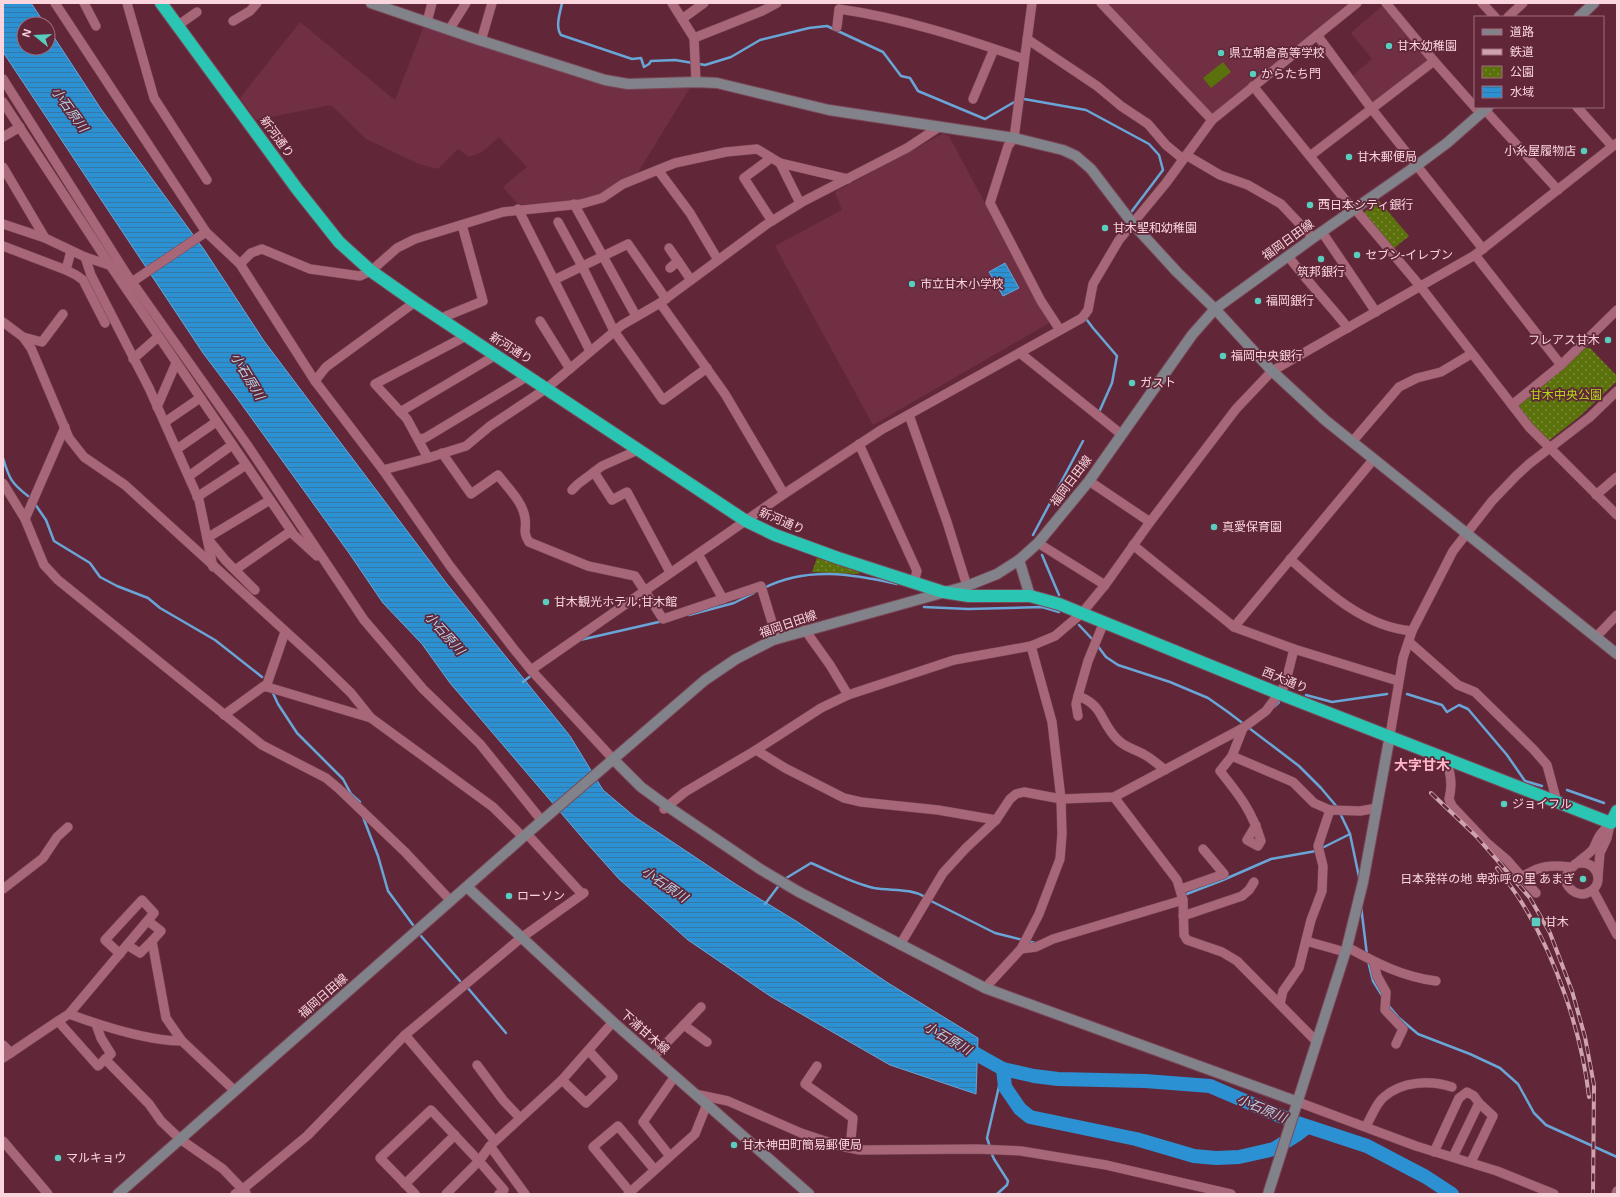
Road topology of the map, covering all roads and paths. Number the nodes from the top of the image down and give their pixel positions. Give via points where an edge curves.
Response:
1 (55, 3) edge
2 (84, 3) edge
3 (127, 3) edge
4 (161, 3) edge
5 (257, 3) edge
6 (371, 3) edge
7 (432, 3) edge
8 (466, 3) edge
9 (492, 3) edge
10 (672, 3) edge
11 (704, 3) edge
12 (777, 3) edge
13 (1032, 3) edge
14 (1101, 3) edge
15 (1357, 3) edge
16 (1386, 3) edge
17 (1482, 3) edge
18 (1523, 3) edge
19 (1594, 3) edge
20 (197, 12) dead end
21 (1494, 16) edge
22 (1509, 16) edge
23 (1581, 16) edge
24 (682, 19) junction
25 (234, 21) dead end
26 (426, 22) junction
27 (96, 26) dead end
28 (177, 26) junction
29 (837, 27) dead end
30 (449, 30) junction
31 (1317, 35) junction
32 (694, 38) junction
33 (1027, 39) junction
34 (481, 41) junction
35 (994, 49) junction
36 (1024, 59) junction
37 (1434, 61) junction
38 (3, 79) edge
39 (696, 82) junction
40 (1253, 86) junction
41 (973, 99) dead end
42 (1474, 99) edge
43 (3, 102) edge
44 (1371, 108) junction
45 (1578, 108) edge
46 (1485, 110) edge
47 (1212, 120) junction
48 (20, 127) junction
49 (939, 127) junction
50 (3, 137) edge
51 (1014, 138) junction
52 (1614, 144) edge
53 (1310, 156) junction
54 (1184, 157) junction
55 (771, 158) junction
56 (780, 163) junction
57 (1416, 166) junction
58 (3, 167) edge
59 (658, 170) junction
60 (848, 179) junction
61 (208, 180) dead end
62 (1558, 190) junction
63 (800, 203) junction
64 (574, 204) junction
65 (1355, 208) junction
66 (518, 209) junction
67 (772, 221) junction
68 (558, 222) dead end
69 (3, 224) edge
70 (1133, 224) junction
71 (462, 225) junction
72 (206, 232) junction
73 (1322, 232) junction
74 (45, 238) junction
75 (1313, 238) junction
76 (3, 246) edge
77 (669, 248) dead end
78 (1483, 249) junction
79 (71, 250) junction
80 (1475, 255) junction
81 (603, 256) junction
82 (1288, 256) junction
83 (85, 257) junction
84 (718, 260) junction
85 (678, 261) junction
86 (240, 264) junction
87 (110, 265) junction
88 (582, 266) junction
89 (670, 268) dead end
90 (66, 270) junction
91 (371, 271) junction
92 (129, 279) junction
93 (554, 280) junction
94 (691, 280) junction
95 (1420, 286) junction
96 (663, 301) junction
97 (415, 302) junction
98 (1215, 309) junction
99 (1617, 310) edge
100 (1376, 312) junction
101 (63, 314) dead end
102 (636, 316) junction
103 (439, 318) junction
104 (540, 321) dead end
105 (3, 322) edge
106 (105, 323) dead end
107 (1348, 328) junction
108 (1060, 330) junction
109 (614, 331) junction
110 (466, 336) junction
111 (22, 337) junction
112 (158, 337) junction
113 (590, 351) junction
114 (1020, 353) junction
115 (1471, 354) junction
116 (496, 356) junction
117 (134, 359) junction
118 (176, 363) junction
119 (1561, 365) junction
120 (707, 368) junction
121 (570, 369) junction
122 (1272, 371) junction
123 (528, 376) junction
124 (315, 382) junction
125 (548, 388) junction
126 (1617, 391) edge
127 (200, 398) junction
128 (1512, 405) junction
129 (157, 407) junction
130 (400, 412) junction
131 (909, 415) junction
132 (165, 422) junction
133 (216, 422) junction
134 (65, 427) junction
135 (1121, 434) junction
136 (419, 439) junction
137 (1352, 442) junction
138 (859, 444) junction
139 (232, 445) junction
140 (1550, 448) junction
141 (177, 449) junction
142 (638, 450) junction
143 (442, 453) junction
144 (428, 458) junction
145 (1373, 460) junction
146 (246, 465) junction
147 (384, 470) junction
148 (594, 472) junction
149 (189, 476) junction
150 (1617, 477) edge
151 (1089, 481) junction
152 (3, 483) edge
153 (572, 490) dead end
154 (784, 494) junction
155 (1596, 495) junction
156 (197, 497) junction
157 (270, 500) junction
158 (1617, 515) edge
159 (25, 519) junction
160 (746, 521) junction
161 (1150, 522) junction
162 (291, 531) junction
163 (1466, 534) junction
164 (207, 538) junction
165 (1038, 543) junction
166 (1133, 545) junction
167 (698, 554) junction
168 (1290, 559) junction
169 (1019, 560) junction
170 (326, 564) junction
171 (214, 567) junction
172 (235, 570) junction
173 (670, 572) junction
174 (914, 582) junction
175 (1105, 585) junction
176 (967, 586) junction
177 (255, 590) dead end
178 (645, 591) junction
179 (943, 592) junction
180 (1030, 596) junction
181 (722, 599) junction
182 (1082, 613) junction
183 (1617, 615) edge
184 (1104, 622) junction
185 (1234, 627) junction
186 (805, 630) junction
187 (1412, 631) junction
188 (285, 632) junction
189 (1596, 637) junction
190 (777, 639) junction
191 (1409, 642) junction
192 (1031, 646) junction
193 (1294, 649) junction
194 (1617, 654) edge
195 (531, 670) junction
196 (1398, 681) junction
197 (266, 687) junction
198 (1280, 694) junction
199 (848, 695) junction
200 (1078, 696) junction
201 (224, 715) junction
202 (1078, 716) dead end
203 (371, 718) junction
204 (1245, 726) junction
205 (1390, 736) junction
206 (756, 750) junction
207 (1232, 756) junction
208 (1444, 757) junction
209 (610, 762) junction
210 (1164, 770) junction
211 (1114, 797) junction
212 (1061, 799) junction
213 (1556, 802) junction
214 (666, 808) junction
215 (1377, 808) junction
216 (1330, 810) junction
217 (1617, 811) edge
218 (544, 819) junction
219 (996, 820) junction
220 (1610, 823) junction
221 (1256, 825) dead end
222 (68, 827) dead end
223 (525, 836) junction
224 (1203, 849) dead end
225 (1573, 866) junction
226 (1598, 876) junction
227 (1522, 877) junction
228 (1254, 882) dead end
229 (467, 887) junction
230 (3, 889) edge
231 (1181, 889) junction
232 (1593, 890) junction
233 (1536, 893) dead end
234 (1183, 900) junction
235 (451, 901) junction
236 (1183, 916) junction
237 (148, 921) junction
238 (1617, 935) edge
239 (521, 938) junction
240 (1306, 941) junction
241 (152, 942) junction
242 (127, 945) junction
243 (900, 945) junction
244 (1021, 949) junction
245 (1346, 950) junction
246 (120, 954) junction
247 (1374, 962) junction
248 (1436, 981) dead end
249 (985, 988) junction
250 (1280, 1004) junction
251 (701, 1007) dead end
252 (69, 1014) junction
253 (58, 1021) junction
254 (613, 1022) junction
255 (96, 1024) junction
256 (684, 1025) junction
257 (405, 1035) junction
258 (182, 1041) junction
259 (707, 1042) dead end
260 (1316, 1042) junction
261 (1396, 1044) dead end
262 (3, 1045) edge
263 (589, 1050) junction
264 (11, 1053) junction
265 (653, 1057) junction
266 (3, 1058) edge
267 (105, 1060) junction
268 (477, 1065) dead end
269 (817, 1066) dead end
270 (675, 1076) junction
271 (562, 1080) junction
272 (1452, 1087) dead end
273 (235, 1091) junction
274 (695, 1094) junction
275 (1298, 1102) junction
276 (1479, 1103) junction
277 (707, 1104) junction
278 (520, 1118) junction
279 (1366, 1126) junction
280 (455, 1135) junction
281 (180, 1139) junction
282 (3, 1141) edge
283 (492, 1144) junction
284 (850, 1148) junction
285 (1434, 1152) junction
286 (669, 1155) junction
287 (1453, 1157) junction
288 (479, 1161) junction
289 (1471, 1162) junction
290 (654, 1169) junction
291 (405, 1184) junction
292 (1617, 1191) edge
293 (242, 1192) edge
294 (629, 1193) edge
295 (804, 1193) edge
296 (48, 1194) edge
297 (118, 1194) edge
298 (415, 1194) edge
299 (446, 1194) edge
300 (499, 1194) edge
301 (525, 1194) edge
302 (1230, 1194) edge
303 (1268, 1194) edge
304 (1554, 1194) edge
305 (1616, 1194) edge

1 - 72 street
2 - 27 street
3 - 61 street via 154,98
4 - 28 highway, 新河通り
5 - 25 street
6 - 26 street
7 - 26 street
8 - 30 street
9 - 34 street
10 - 24 street
11 - 24 street
12 - 32 street
13 - 33 street
14 - 47 street
15 - 31 street
16 - 37 street
17 - 21 street
18 - 22 street
19 - 23 street
20 - 28 street
24 - 32 street
26 - 30 street
28 - 91 highway, 新河通り via 339,242
29 - 35 street via 839,9 886,17
30 - 34 street
31 - 40 street
31 - 44 street
32 - 39 street
33 - 36 street
33 - 54 street via 1148,124 1166,145
34 - 39 street via 605,80 628,84
35 - 36 street
35 - 41 street
36 - 51 street
37 - 42 street
37 - 44 street
38 - 92 street
39 - 49 street via 717,83 829,110
40 - 47 street
40 - 53 street
43 - 48 street
44 - 53 street
44 - 57 street
45 - 52 street
46 - 57 street, 福岡日田線
46 - 62 street
47 - 54 street
48 - 50 street
48 - 87 street
49 - 51 street
49 - 60 street via 907,148
51 - 70 street via 1063,150 1076,156 1091,169
51 - 108 street via 1008,146 990,203 1041,301
52 - 62 street
53 - 65 street via 1347,202
54 - 70 street
54 - 75 street via 1220,175 1248,185 1281,204
55 - 56 street
55 - 59 street via 757,149 700,157
55 - 67 street via 744,178
56 - 60 street
56 - 63 street
57 - 65 street, 福岡日田線
57 - 78 street
58 - 74 street
59 - 64 street via 623,184 602,198
59 - 84 street via 690,213
60 - 63 street
62 - 78 street
63 - 67 street
64 - 66 street
64 - 81 street
65 - 73 street, 福岡日田線
65 - 95 street
66 - 71 street
66 - 93 street
67 - 84 street
68 - 88 street
69 - 74 street
70 - 98 street via 1176,272
70 - 108 street via 1119,240 1093,284 1088,310 1082,318
71 - 91 street via 416,239 397,248
71 - 103 street via 483,301
72 - 86 street
72 - 92 street
73 - 75 street, 福岡日田線
73 - 100 street
74 - 79 street
75 - 82 street, 福岡日田線
76 - 90 street
77 - 85 street
78 - 80 street
79 - 83 street
79 - 90 street
80 - 95 street
80 - 119 street
81 - 88 street
81 - 96 street via 628,244
81 - 102 street
82 - 98 street, 福岡日田線
82 - 107 street
83 - 87 street
83 - 117 street via 91,275
84 - 94 street
85 - 89 street
85 - 94 street
86 - 91 street via 251,253 262,249 310,269 360,276
86 - 124 street
87 - 92 street
87 - 112 street
88 - 93 street
88 - 109 street
90 - 106 street via 83,280
91 - 97 highway, 新河通り
92 - 170 street via 248,446
93 - 113 street
94 - 96 street
95 - 100 street
95 - 115 street
96 - 102 street
96 - 120 street
97 - 103 highway, 新河通り
97 - 124 street via 326,367
98 - 122 street
98 - 135 street, 福岡日田線 via 1192,335
99 - 119 street
100 - 107 street
101 - 111 street via 42,342
102 - 109 street
103 - 110 highway, 新河通り
104 - 121 street
105 - 111 street
107 - 122 street
108 - 114 street
109 - 113 street
109 - 120 street via 663,400
110 - 116 highway, 新河通り
110 - 130 street via 375,384
111 - 134 street via 31,348
112 - 117 street
112 - 118 street
113 - 121 street
114 - 131 street
114 - 135 street
115 - 128 street
115 - 137 street via 1441,372 1417,378 1399,387
116 - 123 highway, 新河通り
116 - 130 street
117 - 129 street
118 - 127 street
118 - 129 street
119 - 128 street
120 - 154 street
121 - 125 street
122 - 137 street
122 - 161 street via 1236,409
123 - 125 highway, 新河通り
123 - 136 street via 425,438
124 - 147 street
125 - 142 highway, 新河通り
125 - 143 street via 490,426 466,446
126 - 140 street via 1590,417
127 - 132 street
127 - 133 street
128 - 140 street via 1529,428
129 - 132 street
130 - 136 street
131 - 138 street
131 - 176 street
132 - 141 street
133 - 139 street
133 - 141 street
134 - 159 street
134 - 171 street via 69,438 84,458 125,485
135 - 151 street, 福岡日田線
136 - 144 street
137 - 145 street
138 - 154 street
138 - 174 street via 917,571
139 - 146 street
139 - 149 street
140 - 155 street
140 - 163 street via 1516,476
141 - 149 street
142 - 148 street
142 - 160 highway, 新河通り
143 - 144 street
143 - 178 street via 471,494 498,475 521,506 525,518 524,535 529,542 588,566 635,576
144 - 147 street
145 - 163 street
145 - 168 street
146 - 156 street
146 - 157 street
147 - 195 street via 457,576
148 - 153 street
148 - 173 street via 612,500 627,492
149 - 156 street
150 - 155 street
151 - 161 street
151 - 165 street, 福岡日田線
152 - 159 street
154 - 160 street
155 - 158 street
156 - 164 street
157 - 162 street
157 - 164 street
159 - 201 street via 44,565 58,580
160 - 167 street
160 - 174 highway, 新河通り via 796,543
161 - 166 street
162 - 170 street
162 - 172 street
163 - 187 street via 1453,551
163 - 189 street
164 - 171 street
164 - 172 street
165 - 169 street, 福岡日田線
165 - 175 street
166 - 175 street
166 - 185 street
167 - 173 street
167 - 181 street
168 - 185 street
168 - 187 street via 1366,618 1390,628
169 - 176 street, 福岡日田線 via 997,574
169 - 180 street
170 - 218 street via 364,620 423,688 480,744
171 - 188 street
172 - 177 street
173 - 178 street
174 - 179 highway, 新河通り
175 - 182 street
176 - 179 street, 福岡日田線
178 - 181 street via 664,619
178 - 195 street
179 - 180 highway, 西大通り via 969,596
179 - 186 street, 福岡日田線
180 - 182 highway, 西大通り
181 - 190 street via 761,586
182 - 184 highway, 西大通り
182 - 192 street via 1055,636
183 - 189 street
184 - 198 highway, 西大通り
184 - 200 street via 1088,661
185 - 193 street
186 - 190 street, 福岡日田線
186 - 199 street
187 - 191 street
188 - 197 street
188 - 203 street via 350,693
189 - 194 street
190 - 209 street, 福岡日田線 via 736,659 705,680
191 - 196 street
191 - 213 street via 1458,685 1474,692 1534,750 1547,765
192 - 199 street via 954,660
192 - 212 street via 1052,722
193 - 196 street
193 - 198 street via 1287,681
195 - 209 street
196 - 205 street
197 - 201 street
197 - 203 street
198 - 204 street via 1266,711
198 - 205 highway, 西大通り
199 - 206 street via 816,711
200 - 202 street
200 - 210 street via 1097,707 1119,742 1143,754
201 - 235 street via 262,745 326,778 405,852
203 - 223 street via 493,807
204 - 207 street
204 - 210 street
205 - 208 highway, 西大通り
205 - 215 street
206 - 214 street via 685,792
206 - 219 street via 844,798
207 - 216 street via 1293,782 1314,803
207 - 221 street via 1220,771 1248,808
208 - 213 highway, 西大通り
208 - 227 street via 1451,775 1452,788 1449,799 1452,806
209 - 214 street
209 - 218 street, 福岡日田線
210 - 211 street
211 - 212 street
211 - 231 street via 1172,873
212 - 219 street via 1024,792 1016,794
212 - 244 street via 1060,859 1039,914
213 - 220 highway, 西大通り
214 - 243 street via 799,892
215 - 216 street via 1360,811
215 - 245 street via 1363,882
216 - 240 street via 1318,846 1323,866 1322,891
217 - 220 highway
218 - 223 street, 福岡日田線
219 - 243 street via 943,873
220 - 225 street via 1593,849
220 - 226 street via 1600,853
222 - 230 street via 57,837 43,858
223 - 229 street, 福岡日田線
223 - 239 street via 583,894
224 - 231 street via 1224,874
225 - 226 street via 1585,862 1594,867
225 - 227 street via 1545,866 1534,869
225 - 232 street via 1567,876 1567,882 1573,891 1583,894
226 - 232 street
227 - 233 street
228 - 236 street via 1242,896
229 - 235 street, 福岡日田線
229 - 239 street, 下浦甘木線
231 - 234 street
232 - 238 street
234 - 236 street
234 - 244 street via 1053,939 1036,947
235 - 273 street, 福岡日田線
236 - 250 street via 1184,935 1187,940 1222,952 1237,961
237 - 241 street via 161,931
237 - 242 street
237 - 246 street via 154,913 142,900 105,940
239 - 254 street, 下浦甘木線
239 - 257 street
240 - 245 street
240 - 250 street via 1299,968 1283,991
241 - 242 street via 140,953
241 - 258 street via 166,1018
242 - 246 street
243 - 249 street
244 - 249 street
245 - 247 street
245 - 260 street
246 - 252 street
247 - 248 street via 1403,975
247 - 261 street via 1377,976 1386,992 1385,1010 1403,1029
249 - 275 street
250 - 260 street
251 - 256 street
252 - 253 street
252 - 255 street
253 - 264 street
253 - 267 street via 98,1066
254 - 263 street
254 - 265 street, 下浦甘木線
255 - 258 street via 168,1041
255 - 267 street via 111,1054
256 - 259 street
256 - 265 street
257 - 283 street
257 - 293 street via 307,1136
258 - 273 street
260 - 275 street
262 - 264 street
263 - 271 street
263 - 271 street via 613,1077 586,1103
264 - 266 street
265 - 270 street, 下浦甘木線
267 - 281 street
268 - 278 street
269 - 284 street via 805,1084 853,1118
270 - 274 street, 下浦甘木線
270 - 286 street via 643,1122
271 - 278 street
272 - 279 street via 1423,1082 1395,1090 1382,1098
273 - 281 street, 福岡日田線
274 - 277 street, 下浦甘木線
274 - 284 street via 728,1101 801,1133
275 - 279 street
275 - 303 street
276 - 285 street via 1467,1092 1459,1098
276 - 287 street
276 - 289 street via 1493,1116
277 - 286 street via 695,1134
277 - 295 street, 下浦甘木線
278 - 283 street
279 - 285 street
280 - 288 street
280 - 291 street
280 - 291 street via 431,1110 380,1158
281 - 293 street via 223,1169
281 - 297 street, 福岡日田線
282 - 296 street
283 - 288 street
283 - 301 street
284 - 302 street via 1021,1151 1106,1165
285 - 287 street
286 - 290 street
287 - 289 street
288 - 299 street
288 - 300 street via 504,1190
289 - 304 street
290 - 294 street
290 - 294 street via 618,1126 593,1147
291 - 298 street
292 - 305 street

